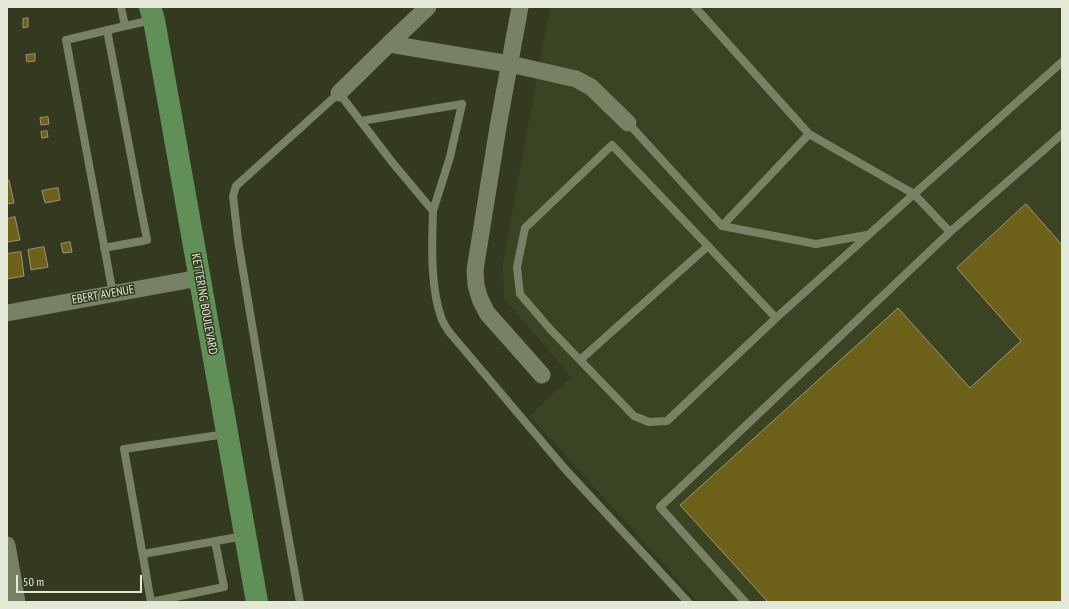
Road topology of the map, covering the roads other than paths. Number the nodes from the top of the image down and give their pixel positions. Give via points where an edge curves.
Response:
1 (121, 7) edge
2 (428, 7) edge
3 (520, 7) edge
4 (695, 7) edge
5 (152, 13) edge
6 (125, 26) junction
7 (107, 30) junction
8 (389, 44) junction
9 (1062, 62) edge
10 (510, 64) junction
11 (338, 93) junction
12 (360, 121) junction
13 (628, 123) joint
14 (809, 134) junction
15 (1062, 134) edge
16 (914, 194) junction
17 (433, 211) junction
18 (722, 226) junction
19 (950, 232) junction
20 (868, 235) junction
21 (708, 246) junction
22 (104, 248) junction
23 (199, 278) junction
24 (113, 294) junction
25 (7, 313) edge
26 (776, 318) junction
27 (580, 360) junction
28 (542, 375) dead end
29 (227, 434) junction
30 (245, 536) junction
31 (215, 541) junction
32 (7, 545) edge
33 (143, 554) junction
34 (17, 602) edge
35 (151, 602) edge
36 (257, 602) edge
37 (300, 602) edge
38 (688, 602) edge
39 (745, 602) edge

1 - 6 lane
2 - 8 street
3 - 10 street
4 - 14 lane
5 - 6 lane
5 - 23 main road, KETTERING BOULEVARD
6 - 7 lane
7 - 22 lane via 66,40
7 - 22 lane via 147,240
8 - 10 street
8 - 11 street
9 - 16 lane
10 - 13 street via 576,79 591,87
10 - 28 street via 475,270 476,285 487,313
11 - 12 lane
11 - 37 lane via 236,186 233,196 270,440
12 - 17 lane
12 - 17 lane via 462,104 450,157
13 - 18 lane
14 - 16 lane
14 - 18 lane
15 - 19 lane
16 - 19 lane
16 - 20 lane
17 - 38 lane via 432,252 437,298 442,320 450,333 565,469
18 - 20 lane via 816,244
19 - 39 lane via 660,507
20 - 26 lane
21 - 26 lane
21 - 27 lane
21 - 27 lane via 612,145 525,228 517,267 520,294
22 - 24 lane
23 - 24 street, EBERT AVENUE
23 - 29 main road, KETTERING BOULEVARD
24 - 25 street, EBERT AVENUE
26 - 27 lane via 667,420 650,422 634,416
29 - 30 main road, KETTERING BOULEVARD
29 - 33 lane via 124,449
30 - 31 lane
30 - 36 main road, KETTERING BOULEVARD
31 - 33 lane
31 - 35 lane via 224,587
32 - 34 street
33 - 35 lane

